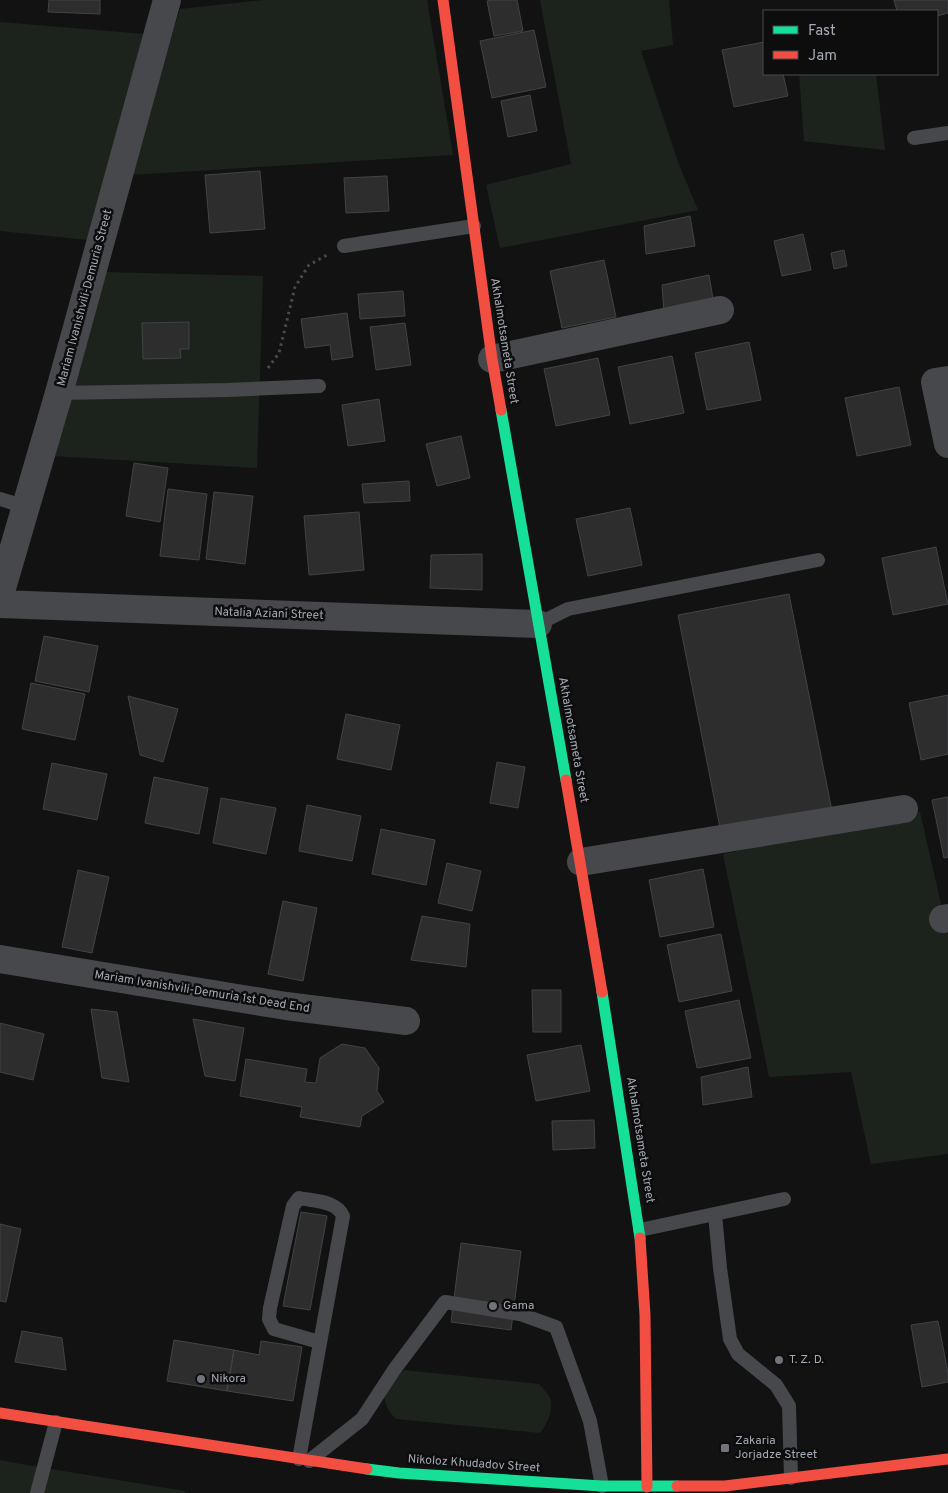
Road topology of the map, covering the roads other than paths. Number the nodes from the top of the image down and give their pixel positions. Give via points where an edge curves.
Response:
1 (167, 0) edge
2 (443, 0) edge
3 (948, 133) edge
4 (914, 138) dead end
5 (474, 226) junction
6 (344, 246) road end
7 (720, 310) dead end
8 (492, 359) junction
9 (948, 380) edge
10 (319, 386) dead end
11 (59, 393) junction
12 (948, 444) edge
13 (0, 499) edge
14 (26, 507) junction
15 (818, 560) dead end
16 (0, 595) edge
17 (0, 604) edge
18 (538, 624) junction
19 (904, 809) dead end
20 (580, 862) junction
21 (0, 959) edge
22 (406, 1020) dead end
23 (784, 1199) dead end
24 (715, 1214) junction
25 (640, 1230) junction
26 (319, 1342) junction
27 (0, 1413) edge
28 (56, 1422) junction
29 (948, 1459) edge
30 (304, 1460) junction
31 (791, 1478) junction
32 (602, 1486) junction
33 (647, 1487) junction
34 (725, 1490) edge
35 (37, 1493) edge

1 - 11 street, Mariam Ivanishvili-Demuria Street
2 - 5 street, Akhalmotsameta Street
3 - 4 lane
5 - 6 lane
5 - 8 street, Akhalmotsameta Street
7 - 8 street
8 - 18 street, Akhalmotsameta Street
9 - 12 street via 934,382
10 - 11 lane
11 - 14 street, Mariam Ivanishvili-Demuria Street
13 - 14 lane
14 - 16 street, Mariam Ivanishvili-Demuria Street
15 - 18 lane via 568,609
17 - 18 street, Natalia Aziani Street
18 - 20 street, Akhalmotsameta Street
19 - 20 street
20 - 25 street, Akhalmotsameta Street
21 - 22 street, Mariam Ivanishvili-Demuria 1st Dead End via 286,1006
23 - 24 lane
24 - 25 lane
24 - 31 lane via 730,1339 738,1354 776,1385 789,1406
25 - 33 street, Akhalmotsameta Street
26 - 26 lane via 343,1216 335,1206 299,1198 293,1206 270,1319 274,1329
26 - 30 lane
27 - 28 street, Nikoloz Khudadov Street
28 - 30 street, Nikoloz Khudadov Street
28 - 35 lane
29 - 31 street, Nikoloz Khudadov Street
30 - 32 street, Nikoloz Khudadov Street via 398,1472
30 - 32 lane via 362,1419 445,1302 520,1314 556,1327 590,1421
31 - 34 street, Nikoloz Khudadov Street
32 - 33 street, Nikoloz Khudadov Street
33 - 34 street, Nikoloz Khudadov Street

